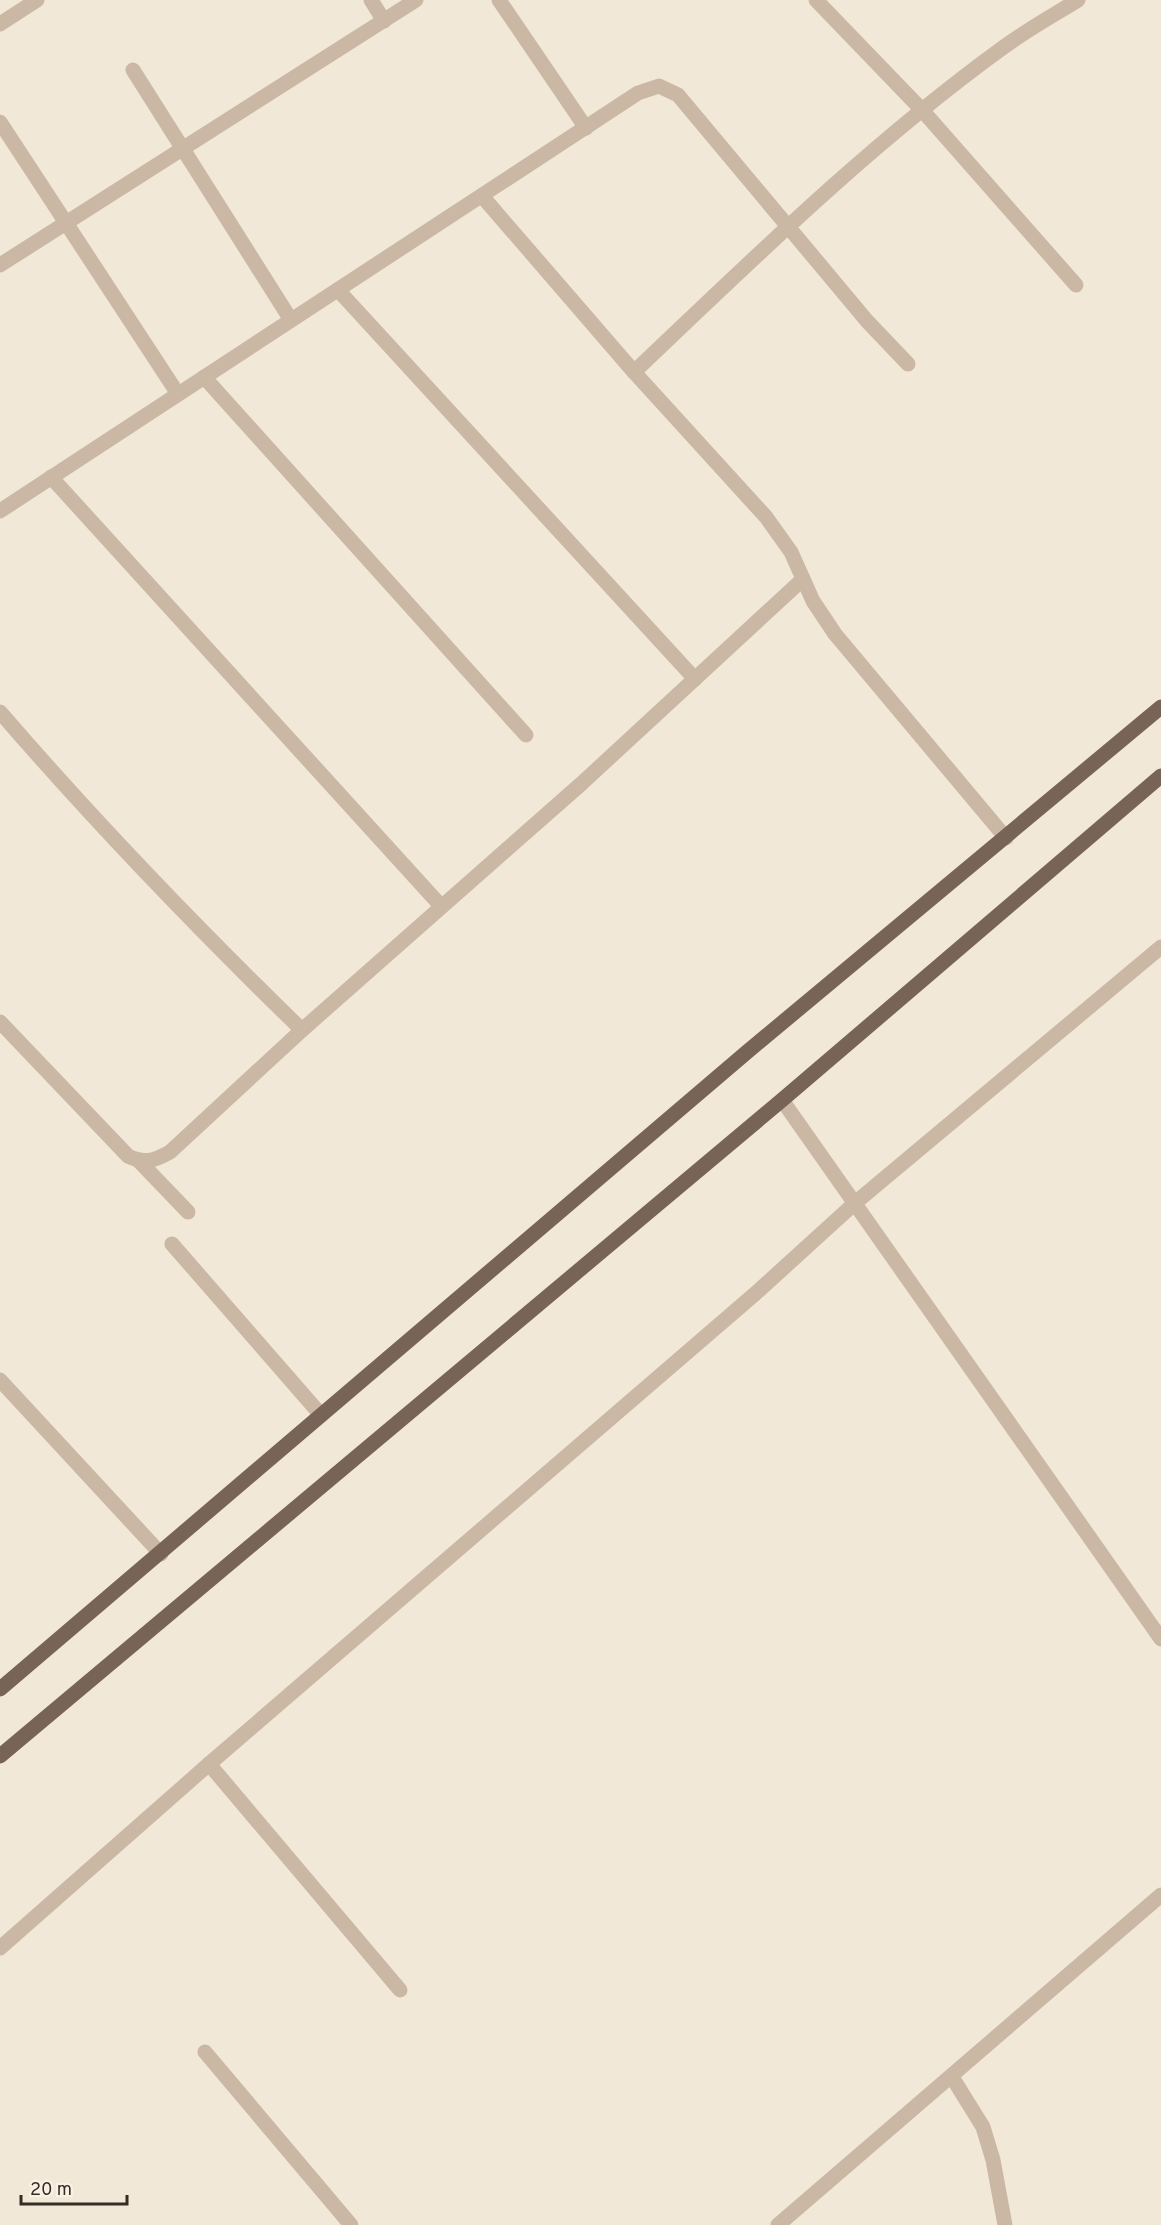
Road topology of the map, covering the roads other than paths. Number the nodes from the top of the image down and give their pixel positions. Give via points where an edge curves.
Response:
1 (37, 0) edge
2 (371, 0) edge
3 (416, 0) edge
4 (499, 0) edge
5 (816, 0) edge
6 (1078, 0) edge
7 (384, 21) junction
8 (0, 24) edge
9 (133, 70) dead end
10 (922, 110) junction
11 (0, 122) edge
12 (586, 128) junction
13 (182, 150) junction
14 (482, 196) junction
15 (67, 223) junction
16 (787, 227) junction
17 (0, 265) edge
18 (1076, 285) dead end
19 (338, 290) junction
20 (291, 320) junction
21 (908, 364) dead end
22 (634, 372) junction
23 (204, 377) junction
24 (178, 394) junction
25 (51, 477) junction
26 (0, 511) edge
27 (803, 579) junction
28 (695, 679) junction
29 (1161, 707) edge
30 (0, 712) edge
31 (526, 735) dead end
32 (1161, 776) edge
33 (1006, 838) junction
34 (441, 906) junction
35 (1161, 947) edge
36 (0, 1022) edge
37 (302, 1030) junction
38 (782, 1100) junction
39 (139, 1161) junction
40 (855, 1203) junction
41 (188, 1212) dead end
42 (172, 1244) dead end
43 (0, 1380) edge
44 (321, 1415) junction
45 (161, 1554) junction
46 (1161, 1639) edge
47 (0, 1689) edge
48 (0, 1756) edge
49 (209, 1764) junction
50 (1161, 1895) edge
51 (0, 1948) edge
52 (400, 1990) dead end
53 (205, 2052) dead end
54 (952, 2078) junction
55 (351, 2225) edge
56 (778, 2225) edge
57 (1005, 2225) edge

1 - 8 street
2 - 7 street
3 - 7 street
4 - 12 street
5 - 10 street
6 - 10 street via 1002,48
7 - 13 street
9 - 13 street
10 - 16 street
10 - 18 street
11 - 15 street
12 - 14 street
12 - 16 street via 638,93 659,86 678,95
13 - 15 street
13 - 20 street
14 - 19 street
14 - 22 street
15 - 17 street
15 - 24 street
16 - 21 street
16 - 22 street
19 - 20 street
19 - 28 street
20 - 23 street
22 - 27 street via 766,517
23 - 24 street
23 - 31 street
24 - 25 street
25 - 26 street
25 - 34 street
27 - 28 street
27 - 33 street via 835,634
28 - 34 street
29 - 33 main road
30 - 37 street via 188,919
32 - 38 main road
33 - 44 main road via 747,1052
34 - 37 street
35 - 40 street
36 - 39 street via 128,1156
37 - 39 street via 170,1152 155,1161
38 - 40 street
38 - 48 main road
39 - 41 street
40 - 46 street
40 - 49 street via 756,1293
42 - 44 street
43 - 45 street
44 - 45 main road
45 - 47 main road
49 - 51 street
49 - 52 street
50 - 54 street
53 - 55 street
54 - 56 street
54 - 57 street via 983,2127

